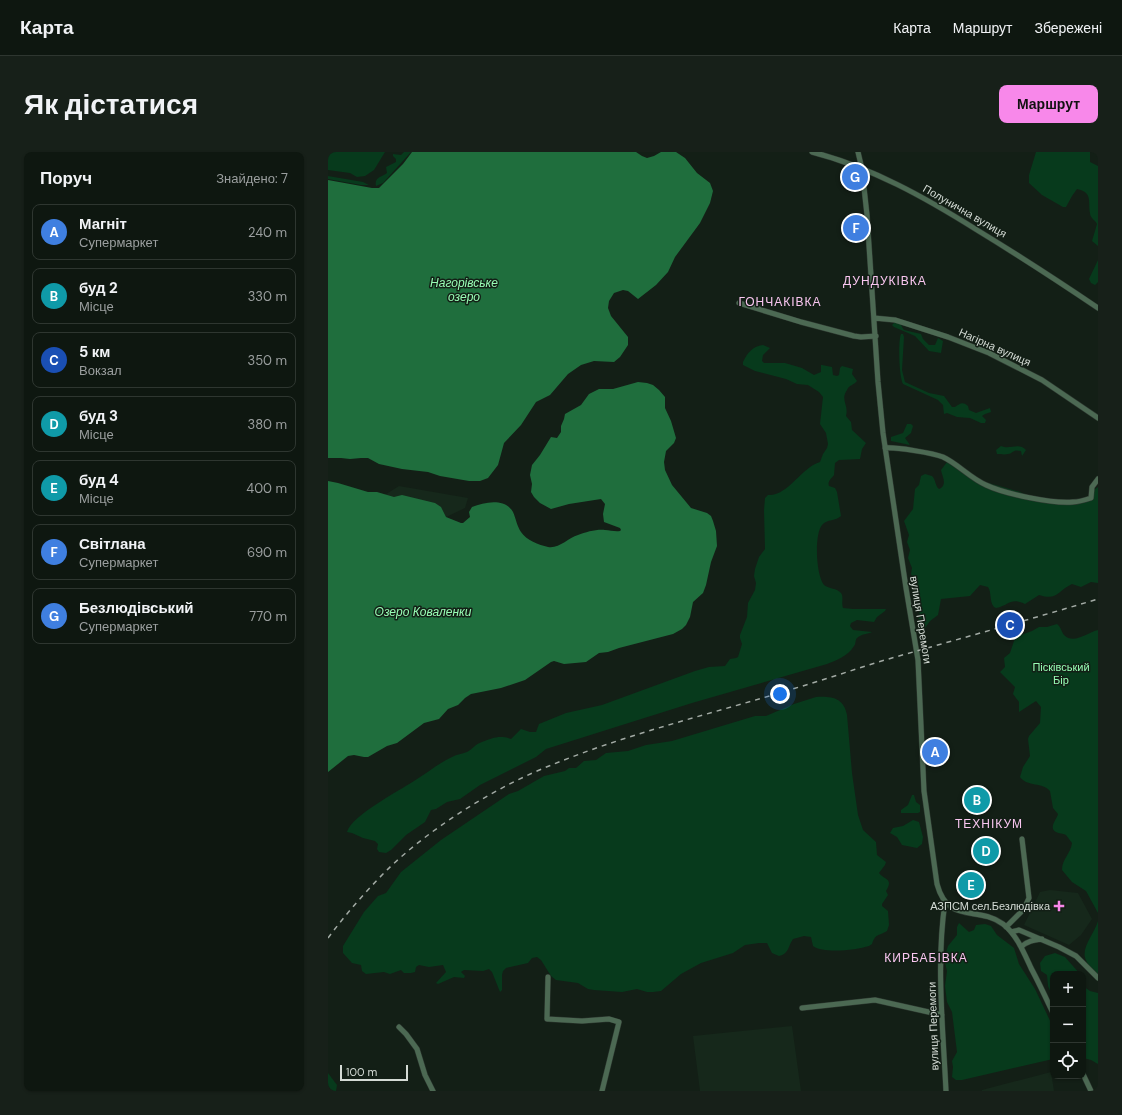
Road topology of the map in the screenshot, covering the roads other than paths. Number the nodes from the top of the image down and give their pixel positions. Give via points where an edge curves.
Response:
1 (812, 152) edge
2 (858, 152) edge
3 (862, 169) junction
4 (739, 303) dead end
5 (1098, 308) edge
6 (874, 318) junction
7 (876, 336) junction
8 (1098, 418) edge
9 (885, 448) junction
10 (1098, 479) edge
11 (1022, 839) dead end
12 (945, 902) junction
13 (1006, 927) junction
14 (1011, 932) junction
15 (1043, 939) junction
16 (1021, 948) junction
17 (548, 977) dead end
18 (1098, 978) edge
19 (1050, 1007) edge
20 (802, 1008) dead end
21 (942, 1015) junction
22 (399, 1027) dead end
23 (1085, 1079) edge
24 (433, 1091) edge
25 (602, 1091) edge
26 (946, 1091) edge
27 (1091, 1091) edge

1 - 3 street, Полунична вулиця
2 - 3 street, вулиця Перемоги
3 - 5 street, Полунична вулиця via 953,215
3 - 6 street, вулиця Перемоги
4 - 7 street via 854,336
6 - 7 street, вулиця Перемоги
6 - 8 street, Нагірна вулиця via 895,320 989,353 1042,380
7 - 9 street, вулиця Перемоги
9 - 10 street via 942,456 980,482 994,488 1061,502 1077,502 1091,498 1092,487
9 - 12 street, вулиця Перемоги via 918,660 924,784 931,849 937,884
11 - 13 street via 1029,898 1024,909
12 - 13 street via 958,911 987,916
12 - 21 street, вулиця Перемоги via 941,937
13 - 14 street
14 - 15 street via 1019,930
14 - 16 street
15 - 16 street via 1033,940
15 - 18 street via 1076,956
16 - 19 street
17 - 25 street via 547,1019 582,1021 609,1018 619,1022
20 - 21 street via 871,1000
21 - 26 street, вулиця Перемоги
22 - 24 street via 418,1051
23 - 27 street

